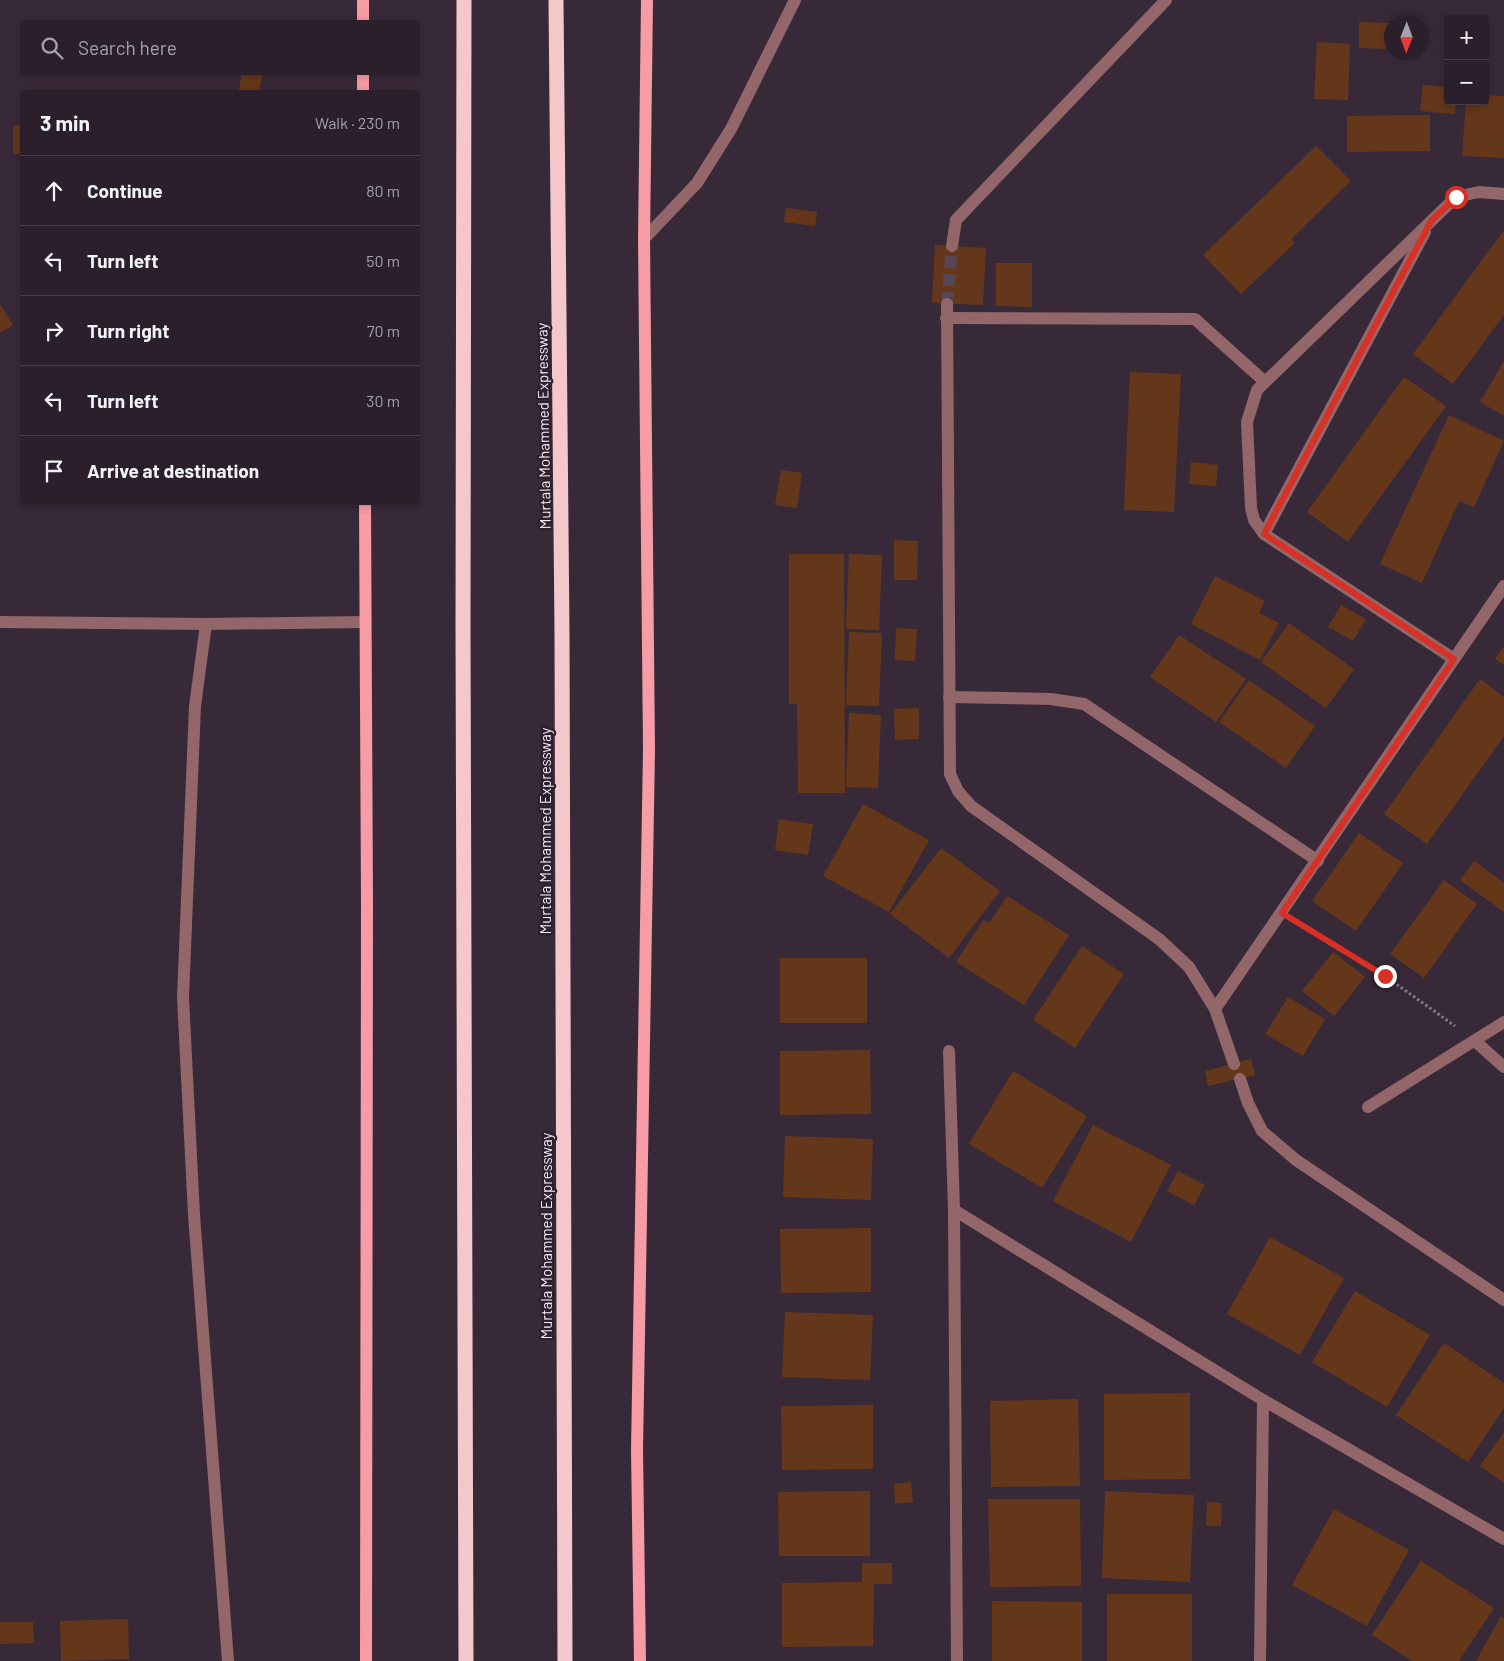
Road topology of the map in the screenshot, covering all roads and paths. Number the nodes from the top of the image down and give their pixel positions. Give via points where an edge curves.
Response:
1 (363, 0) edge
2 (464, 0) edge
3 (556, 0) edge
4 (647, 0) edge
5 (794, 0) edge
6 (1166, 0) edge
7 (363, 20) edge
8 (363, 75) edge
9 (363, 90) edge
10 (1504, 194) edge
11 (1431, 221) junction
12 (644, 239) junction
13 (952, 246) tunnel mouth
14 (947, 304) tunnel mouth
15 (946, 318) junction
16 (1264, 382) junction
17 (365, 505) edge
18 (1264, 534) junction
19 (1504, 586) edge
20 (0, 622) edge
21 (365, 622) junction
22 (206, 624) junction
23 (1454, 659) junction
24 (949, 697) junction
25 (1318, 861) junction
26 (1282, 913) junction
27 (1215, 1009) junction
28 (1504, 1022) edge
29 (1476, 1041) junction
30 (950, 1051) dead end
31 (1234, 1064) dead end
32 (1504, 1067) edge
33 (1240, 1079) dead end
34 (1368, 1108) dead end
35 (954, 1210) junction
36 (1504, 1300) edge
37 (1263, 1400) junction
38 (1504, 1538) edge
39 (228, 1661) edge
40 (366, 1661) edge
41 (466, 1661) edge
42 (565, 1661) edge
43 (640, 1661) edge
44 (957, 1661) edge
45 (1260, 1661) edge

1 - 7 main road
2 - 41 highway
3 - 42 highway, Murtala Mohammed Expressway via 562,633
4 - 12 main road
5 - 12 street via 731,129 702,175
6 - 13 street via 956,220
8 - 9 main road
10 - 11 street via 1464,193
11 - 16 street
11 - 18 street
12 - 43 main road via 649,750 637,1450
14 - 15 street
15 - 16 street via 1195,319
15 - 24 street
16 - 18 street via 1257,390 1247,422 1251,508 1254,520
17 - 21 main road
18 - 23 street
19 - 23 street
20 - 22 street
21 - 22 street
21 - 40 main road
22 - 39 street via 195,706 183,997 194,1216
23 - 25 street
24 - 25 street via 1051,698 1084,704
24 - 27 street via 950,774 958,791 971,806 1159,940 1189,967
25 - 26 street
26 - 27 street
26 - 29 path via 1385,976
27 - 31 street
28 - 29 street
29 - 32 street
29 - 34 street
30 - 35 street
33 - 36 street via 1262,1131 1296,1160
35 - 37 street
35 - 44 street
37 - 38 street
37 - 45 street

